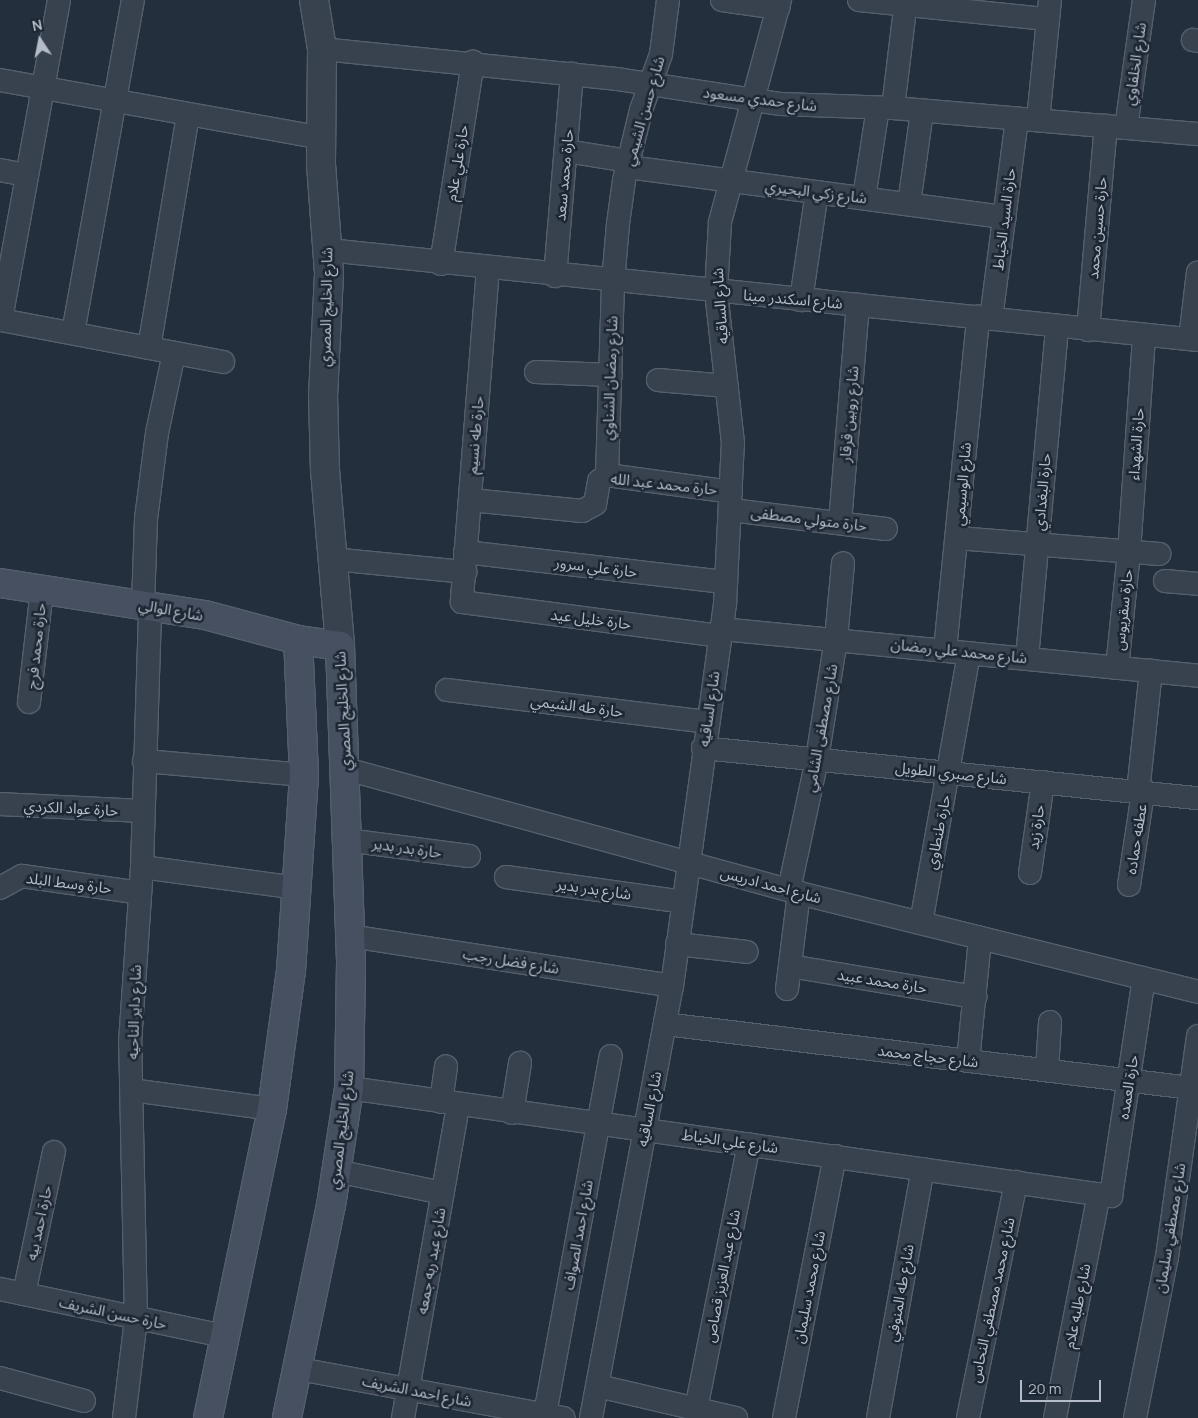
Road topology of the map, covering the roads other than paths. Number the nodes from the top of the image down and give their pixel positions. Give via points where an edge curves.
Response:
1 (59, 0) edge
2 (132, 0) edge
3 (314, 0) edge
4 (668, 0) edge
5 (722, 0) edge
6 (860, 0) edge
7 (1144, 0) edge
8 (906, 2) edge
9 (779, 4) edge
10 (1049, 9) edge
11 (322, 49) junction
12 (473, 62) junction
13 (572, 74) junction
14 (0, 80) edge
15 (652, 84) junction
16 (42, 88) junction
17 (753, 100) junction
18 (114, 102) junction
19 (886, 108) junction
20 (922, 110) junction
21 (188, 116) junction
22 (1027, 120) junction
23 (1116, 127) junction
24 (1198, 134) edge
25 (321, 138) junction
26 (566, 151) junction
27 (628, 164) junction
28 (0, 170) edge
29 (26, 175) junction
30 (731, 181) junction
31 (817, 192) junction
32 (864, 198) junction
33 (909, 204) junction
34 (1005, 217) junction
35 (328, 250) junction
36 (5, 258) edge
37 (441, 264) junction
38 (488, 268) junction
39 (1198, 272) edge
40 (556, 276) junction
41 (613, 282) junction
42 (716, 292) junction
43 (801, 300) junction
44 (858, 305) junction
45 (985, 318) junction
46 (1057, 326) junction
47 (1088, 330) junction
48 (73, 333) junction
49 (1144, 336) junction
50 (1194, 340) edge
51 (149, 348) junction
52 (174, 353) junction
53 (223, 362) dead end
54 (536, 372) dead end
55 (611, 375) junction
56 (658, 380) dead end
57 (727, 386) junction
58 (607, 475) junction
59 (470, 500) junction
60 (731, 501) junction
61 (840, 523) junction
62 (886, 529) dead end
63 (957, 538) junction
64 (1037, 545) junction
65 (1129, 552) junction
66 (1159, 554) dead end
67 (332, 558) junction
68 (465, 562) junction
69 (843, 563) dead end
70 (1165, 581) dead end
71 (726, 582) junction
72 (0, 583) edge
73 (1198, 584) edge
74 (42, 589) junction
75 (462, 602) joint
76 (146, 605) junction
77 (720, 633) junction
78 (836, 639) junction
79 (298, 640) junction
80 (340, 646) junction
81 (945, 650) junction
82 (969, 653) junction
83 (1027, 658) junction
84 (1117, 668) junction
85 (1151, 671) junction
86 (1198, 676) edge
87 (447, 690) dead end
88 (30, 702) dead end
89 (708, 722) junction
90 (703, 748) junction
91 (817, 759) junction
92 (144, 761) junction
93 (346, 769) junction
94 (950, 773) junction
95 (304, 775) junction
96 (1043, 782) junction
97 (1141, 792) junction
98 (1198, 798) edge
99 (0, 804) edge
100 (142, 811) junction
101 (346, 840) junction
102 (468, 856) dead end
103 (690, 864) junction
104 (142, 867) junction
105 (1030, 873) dead end
106 (506, 876) dead end
107 (1129, 885) dead end
108 (0, 888) edge
109 (297, 888) junction
110 (794, 892) junction
111 (140, 893) junction
112 (683, 902) junction
113 (921, 923) junction
114 (350, 936) junction
115 (980, 938) junction
116 (677, 944) junction
117 (747, 952) dead end
118 (790, 966) junction
119 (1144, 978) junction
120 (672, 986) junction
121 (787, 989) dead end
122 (1198, 992) edge
123 (975, 997) junction
124 (1050, 1022) dead end
125 (665, 1024) junction
126 (1198, 1036) edge
127 (611, 1056) dead end
128 (968, 1060) junction
129 (520, 1063) dead end
130 (446, 1066) dead end
131 (1046, 1070) junction
132 (1129, 1080) junction
133 (349, 1088) junction
134 (1191, 1088) junction
135 (132, 1090) junction
136 (449, 1103) junction
137 (272, 1109) junction
138 (512, 1113) junction
139 (598, 1124) junction
140 (646, 1130) junction
141 (749, 1144) junction
142 (54, 1152) dead end
143 (835, 1156) junction
144 (923, 1169) junction
145 (336, 1171) junction
146 (1016, 1182) junction
147 (443, 1193) junction
148 (1105, 1195) junction
149 (0, 1289) edge
150 (24, 1294) junction
151 (136, 1319) junction
152 (227, 1337) junction
153 (299, 1369) junction
154 (0, 1378) edge
155 (598, 1386) junction
156 (409, 1389) junction
157 (84, 1401) dead end
158 (696, 1409) junction
159 (502, 1413) edge
160 (554, 1416) edge
161 (124, 1418) edge
162 (208, 1418) edge
163 (287, 1418) edge
164 (403, 1418) edge
165 (591, 1418) edge
166 (733, 1418) edge
167 (784, 1418) edge
168 (878, 1418) edge
169 (968, 1418) edge
170 (1055, 1418) edge
171 (1135, 1418) edge

1 - 16 street
2 - 18 street
3 - 11 street, شارع الخليج المصري
4 - 15 street, شارع حسن الشيمي via 661,54
5 - 9 street
6 - 8 street
7 - 23 street, شارع الخلفاوي
8 - 10 street
8 - 19 street
9 - 17 street, شارع الساقيه
10 - 22 street, حارة السيد الخياط
11 - 12 street, شارع حمدي مسعود
11 - 25 street, شارع الخليج المصري
12 - 13 street, شارع حمدي مسعود
12 - 37 street, حارة علي علام
13 - 15 street, شارع حمدي مسعود
13 - 26 street, حارة محمد سعد
14 - 16 street
15 - 17 street, شارع حمدي مسعود
15 - 27 street, شارع حسن الشيمي via 641,110
16 - 18 street
16 - 29 street
17 - 19 street, شارع حمدي مسعود
17 - 30 street, شارع الساقيه
18 - 21 street
18 - 48 street
19 - 20 street, شارع حمدي مسعود
19 - 32 street
20 - 22 street, شارع حمدي مسعود
20 - 33 street
21 - 25 street
21 - 51 street
22 - 23 street, شارع حمدي مسعود
22 - 34 street, حارة السيد الخياط
23 - 24 street, شارع حمدي مسعود
23 - 47 street, حارة حسين محمد
25 - 35 street, شارع الخليج المصري
26 - 27 street, شارع زكي البحيري
26 - 40 street, حارة محمد سعد
27 - 30 street, شارع زكي البحيري
27 - 41 street, شارع حسن الشيمي
28 - 29 street
29 - 36 street
30 - 31 street, شارع زكي البحيري
30 - 42 street, شارع الساقيه via 720,222
31 - 32 street, شارع زكي البحيري
31 - 43 street
32 - 33 street, شارع زكي البحيري
33 - 34 street, شارع زكي البحيري
34 - 45 street, حارة السيد الخياط
35 - 37 street, شارع اسكندر مينا
35 - 67 street, شارع الخليج المصري via 323,395
36 - 48 street via 1,320
37 - 38 street, شارع اسكندر مينا
38 - 40 street, شارع اسكندر مينا
38 - 59 street, حارة طه نسيم
39 - 50 street
40 - 41 street, شارع اسكندر مينا
41 - 42 street, شارع اسكندر مينا
41 - 55 street, شارع رمضان الشناوي
42 - 43 street, شارع اسكندر مينا
42 - 57 street, شارع الساقيه
43 - 44 street, شارع اسكندر مينا
44 - 45 street, شارع اسكندر مينا
44 - 61 street, شارع روبين قرقار
45 - 46 street, شارع اسكندر مينا
45 - 63 street, شارع الوسيمي
46 - 47 street, شارع اسكندر مينا
46 - 64 street, حارة البغدادي
47 - 49 street, شارع اسكندر مينا
48 - 51 street
49 - 50 street, شارع اسكندر مينا
49 - 65 street, حارة الشهداء
51 - 52 street
52 - 53 street
52 - 76 street, شارع داير الناحيه via 154,452 146,519
54 - 55 street
55 - 58 street, شارع رمضان الشناوي
56 - 57 street
57 - 60 street, شارع الساقيه via 733,443
58 - 59 street, حارة محمد عبد الله via 599,481 596,504 582,511
58 - 60 street, حارة محمد عبد الله
59 - 68 street, حارة طه نسيم
60 - 61 street, حارة متولي مصطفى
60 - 71 street, شارع الساقيه
61 - 62 street, حارة متولي مصطفى
63 - 64 street
63 - 81 street, شارع الوسيمي
64 - 65 street
64 - 83 street, حارة البغدادي
65 - 66 street
65 - 84 street, حارة سقريوس
67 - 68 street, حارة علي سرور
67 - 80 street, شارع الخليج المصري
68 - 71 street, حارة علي سرور
68 - 75 street, حارة طه نسيم
69 - 78 street, شارع مصطفى الشامي
70 - 73 street
71 - 77 street, شارع الساقيه
72 - 74 main road, شارع الوالي
74 - 76 main road, شارع الوالي
74 - 88 street, حارة محمد فرج
75 - 77 street, حارة خليل عيد
76 - 79 main road, شارع الوالي via 235,622
76 - 92 street, شارع داير الناحيه
77 - 78 street, شارع محمد علي رمضان
77 - 89 street, شارع الساقيه
78 - 81 street, شارع محمد علي رمضان
78 - 91 street, شارع مصطفى الشامي
79 - 80 main road, شارع الوالي
79 - 95 main road
80 - 93 main road, شارع الخليج المصري
81 - 82 street, شارع محمد علي رمضان
82 - 83 street, شارع محمد علي رمضان
82 - 94 street, حارة طنطاوي
83 - 84 street, شارع محمد علي رمضان
84 - 85 street, شارع محمد علي رمضان
85 - 86 street, شارع محمد علي رمضان
85 - 97 street, عطفه حماده
87 - 89 street, حارة طه الشيمي
89 - 90 street, شارع الساقيه
90 - 91 street, شارع صبري الطويل
90 - 103 street, شارع الساقيه
91 - 94 street, شارع صبري الطويل
91 - 110 street, شارع مصطفى الشامي
92 - 95 street
92 - 100 street, شارع داير الناحيه
93 - 101 main road, شارع الخليج المصري
93 - 103 street, شارع احمد ادريس
94 - 96 street, شارع صبري الطويل
94 - 113 street, حارة طنطاوي
95 - 109 main road
96 - 97 street, شارع صبري الطويل
96 - 105 street, حارة زيد
97 - 98 street, شارع صبري الطويل
97 - 107 street, عطفه حماده
99 - 100 street, حارة عواد الكردي
100 - 104 street, شارع داير الناحيه
101 - 102 street, حارة بدر بدير
101 - 114 main road, شارع الخليج المصري
103 - 110 street, شارع احمد ادريس
103 - 112 street, شارع الساقيه
104 - 109 street
104 - 111 street, شارع داير الناحيه
106 - 112 street, شارع بدر بدير
108 - 111 street, حارة وسط البلد via 22,876
109 - 137 main road via 291,971
110 - 113 street, شارع احمد ادريس
110 - 118 street, شارع مصطفى الشامي
111 - 135 street, شارع داير الناحيه via 130,1043
112 - 116 street, شارع الساقيه
113 - 115 street, شارع احمد ادريس
114 - 120 street, شارع فضل رجب
114 - 133 main road, شارع الخليج المصري
115 - 119 street, شارع احمد ادريس
115 - 123 street
116 - 117 street
116 - 120 street, شارع الساقيه
118 - 121 street, شارع مصطفى الشامي
118 - 123 street, حارة محمد عبيد
119 - 122 street, شارع احمد ادريس
119 - 132 street, حارة العمده
120 - 125 street, شارع الساقيه
123 - 128 street
124 - 131 street
125 - 128 street, شارع حجاج محمد
125 - 140 street, شارع الساقيه
126 - 134 street, شارع مصطفي سليمان
127 - 139 street, شارع احمد الصواف
128 - 131 street, شارع حجاج محمد
129 - 138 street
130 - 136 street, شارع عبد ربه جمعه
131 - 132 street, شارع حجاج محمد
132 - 134 street, شارع حجاج محمد
132 - 148 street, حارة العمده
133 - 136 street, شارع علي الخياط
133 - 145 main road, شارع الخليج المصري
134 - 171 street, شارع مصطفي سليمان via 1166,1257
135 - 137 street
135 - 151 street, شارع داير الناحيه
136 - 138 street, شارع علي الخياط
136 - 147 street, شارع عبد ربه جمعه
137 - 152 main road
138 - 139 street, شارع علي الخياط
139 - 140 street, شارع علي الخياط
139 - 160 street, شارع احمد الصواف
140 - 141 street, شارع علي الخياط
140 - 155 street, شارع الساقيه
141 - 143 street, شارع علي الخياط
141 - 158 street, شارع عبد العزيز قصاص
142 - 150 street, حارة احمد بيه
143 - 144 street, شارع علي الخياط
143 - 167 street, شارع محمد سليمان
144 - 146 street, شارع علي الخياط
144 - 168 street, شارع طه المنوفي
145 - 147 street
145 - 153 main road, شارع الخليج المصري
146 - 148 street, شارع علي الخياط
146 - 169 street, شارع محمد مصطفي النحاس
147 - 156 street, شارع عبد ربه جمعه
148 - 170 street, شارع طلبه علام
149 - 150 street, حارة حسن الشريف
150 - 151 street, حارة حسن الشريف
151 - 152 street, حارة حسن الشريف
151 - 161 street, شارع داير الناحيه
152 - 162 main road
153 - 156 street, شارع احمد الشريف
153 - 163 main road, شارع الخليج المصري
154 - 157 street
155 - 158 street
155 - 165 street, شارع الساقيه
156 - 159 street, شارع احمد الشريف
156 - 164 street, شارع عبد ربه جمعه
158 - 166 street
159 - 160 street, شارع احمد الشريف

